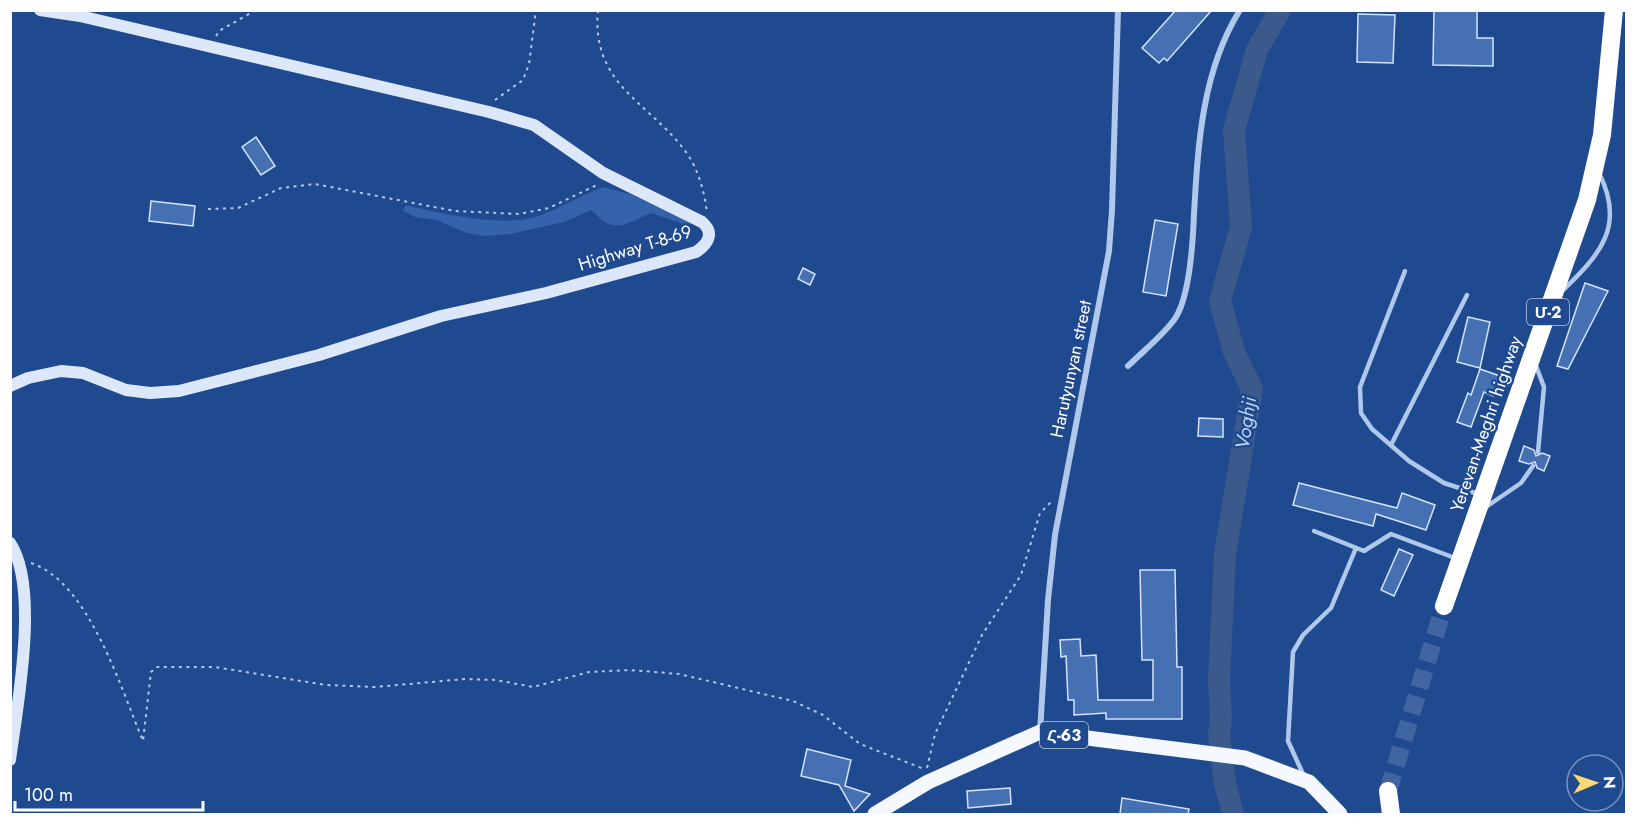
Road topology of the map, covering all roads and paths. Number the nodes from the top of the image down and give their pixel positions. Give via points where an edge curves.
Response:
1 (40, 10) edge
2 (256, 10) edge
3 (537, 10) edge
4 (598, 10) edge
5 (1118, 10) edge
6 (1240, 10) edge
7 (1614, 10) edge
8 (208, 46) junction
9 (480, 110) junction
10 (1596, 165) junction
11 (613, 178) junction
12 (207, 209) dead end
13 (702, 222) junction
14 (1405, 271) dead end
15 (1467, 295) dead end
16 (1552, 300) junction
17 (1532, 358) junction
18 (1128, 366) dead end
19 (10, 386) edge
20 (1391, 445) junction
21 (1538, 452) dead end
22 (1533, 466) dead end
23 (1062, 490) junction
24 (1480, 504) junction
25 (1314, 531) dead end
26 (10, 543) edge
27 (1356, 548) junction
28 (20, 560) junction
29 (1461, 560) junction
30 (1444, 606) tunnel mouth
31 (1040, 732) junction
32 (10, 760) edge
33 (1309, 782) junction
34 (1388, 791) tunnel mouth
35 (875, 814) edge
36 (1340, 814) edge
37 (1391, 814) edge

1 - 8 street, Highway T-8-69
2 - 8 path via 219,31
3 - 9 path via 523,80
4 - 13 path via 600,45 606,64 620,86 684,149 704,186 707,212
5 - 23 street, Harutyunyan street via 1109,251
6 - 18 street via 1220,48 1199,130 1192,255 1181,303 1176,317
7 - 10 highway, Yerevan-Meghri highway / Մ-2
8 - 9 street, Highway T-8-69
9 - 11 street, Highway T-8-69 via 534,125
10 - 16 highway, Yerevan-Meghri highway / Մ-2
10 - 16 lane via 1611,200 1612,217 1605,238 1583,272
11 - 12 path via 549,208 519,214 455,211 315,184 281,188 238,208
11 - 13 street, Highway T-8-69
13 - 19 street, Highway T-8-69 via 710,235 705,246 696,252 546,293 441,316 358,344 210,384 150,393 126,390 83,373 62,371
14 - 20 lane via 1360,387 1361,413
15 - 20 lane
16 - 17 highway, Yerevan-Meghri highway / Մ-2
17 - 21 lane via 1544,387
17 - 24 highway, Yerevan-Meghri highway / Մ-2
20 - 24 lane via 1409,461
22 - 24 lane via 1521,483
23 - 28 path via 1040,513 1021,575 982,634 935,734 927,770 860,744 823,715 793,701 679,674 630,670 589,672 533,687 465,679 375,687 326,685 214,667 157,667 151,672 143,741 105,648 87,615 54,574
23 - 31 street, Harutyunyan street via 1048,600
24 - 29 highway, Yerevan-Meghri highway / Մ-2
25 - 27 lane
26 - 28 street
27 - 29 lane via 1368,551 1391,534
27 - 33 lane via 1331,608 1303,635 1293,652 1288,741
28 - 32 street via 25,636
29 - 30 highway, Yerevan-Meghri highway / Մ-2
31 - 33 main road, Հ-63 via 1245,758
31 - 35 main road, Հ-63 via 928,782
33 - 36 main road, Հ-63
34 - 37 highway

